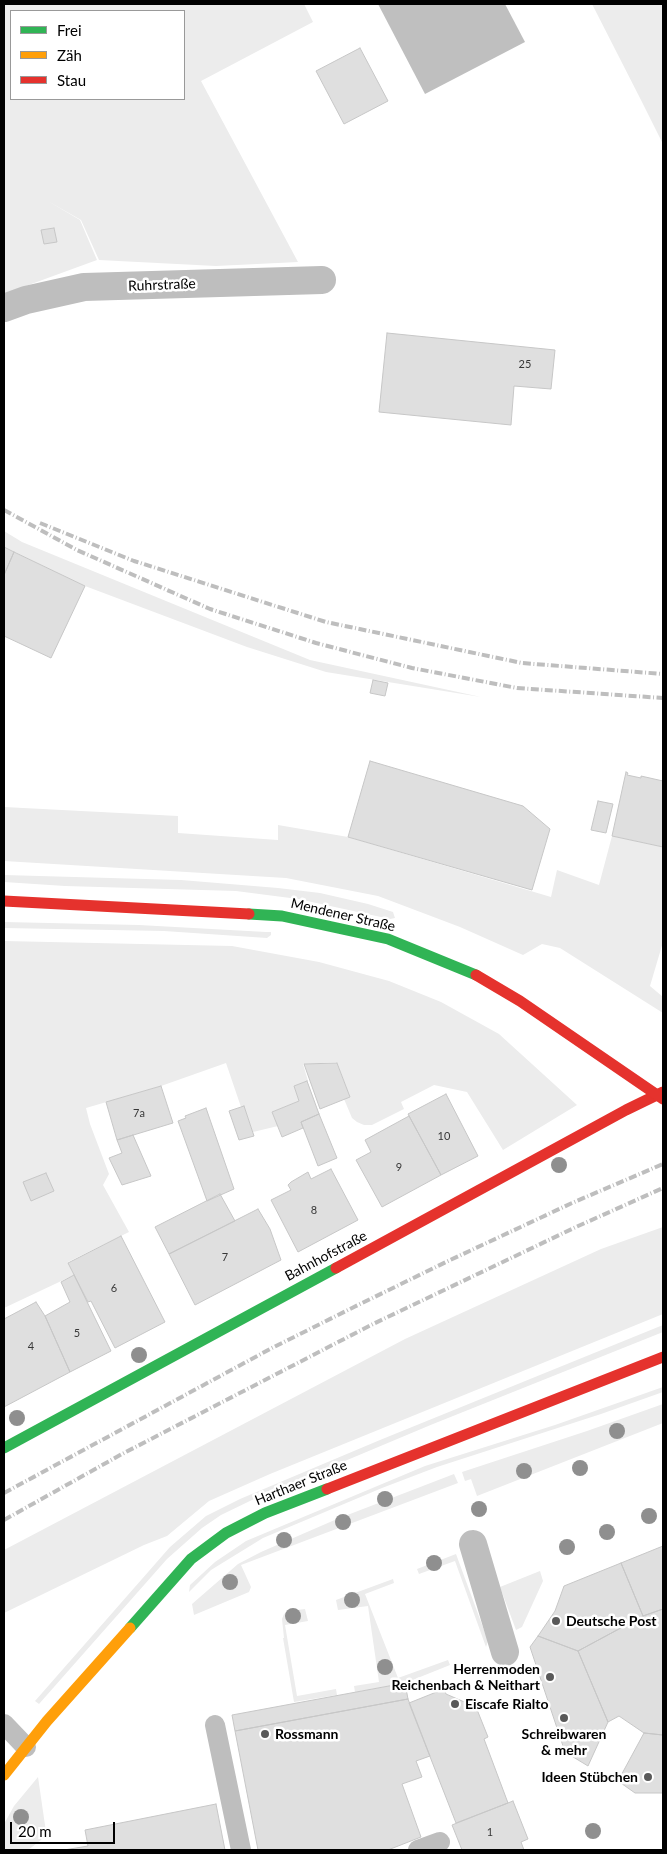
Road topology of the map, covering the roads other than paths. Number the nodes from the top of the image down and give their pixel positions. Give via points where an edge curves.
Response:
1 (322, 280) dead end
2 (4, 308) edge
3 (4, 901) edge
4 (663, 1092) edge
5 (663, 1099) edge
6 (663, 1357) edge
7 (4, 1448) edge
8 (473, 1544) dead end
9 (505, 1652) dead end
10 (4, 1724) edge
11 (215, 1725) dead end
12 (26, 1747) junction
13 (4, 1775) edge
14 (440, 1842) dead end
15 (241, 1850) edge
16 (418, 1850) edge

1 - 2 street, Ruhrstraße via 84,287
3 - 5 street, Mendener Straße, bridge via 282,916 388,939 476,975 520,1000
4 - 7 street, Bahnhofstraße
6 - 12 street, Harthaer Straße via 265,1513 226,1533 191,1559
8 - 9 street
10 - 12 lane
11 - 15 lane
12 - 13 street, Harthaer Straße
14 - 16 lane

